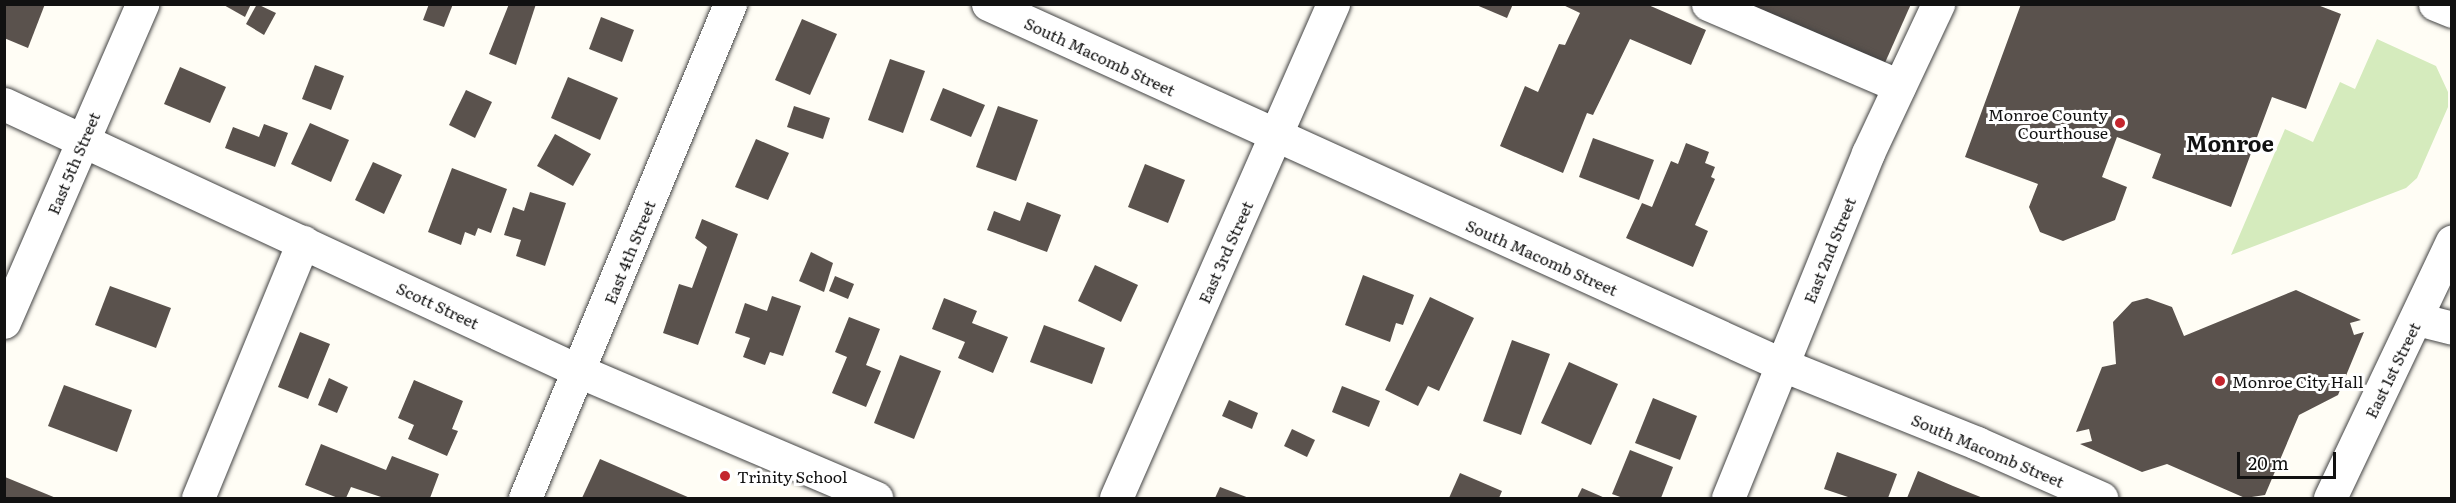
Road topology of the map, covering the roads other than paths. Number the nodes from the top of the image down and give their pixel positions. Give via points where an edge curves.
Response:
1 (142, 4) edge
2 (730, 4) edge
3 (988, 4) edge
4 (1333, 4) edge
5 (1708, 4) edge
6 (1938, 4) edge
7 (2435, 4) edge
8 (2451, 11) edge
9 (1899, 86) junction
10 (4, 104) edge
11 (1275, 136) junction
12 (83, 139) junction
13 (2451, 241) edge
14 (303, 242) junction
15 (2417, 319) junction
16 (4, 322) edge
17 (2451, 328) edge
18 (1783, 365) junction
19 (580, 372) junction
20 (198, 498) edge
21 (525, 498) edge
22 (876, 498) edge
23 (1116, 498) edge
24 (1728, 498) edge
25 (2101, 498) edge
26 (2330, 498) edge

1 - 12 street, East 5th Street
2 - 19 street, East 4th Street
3 - 11 street, South Macomb Street
4 - 11 street, East 3rd Street
5 - 9 street
6 - 9 street, East 2nd Street
7 - 8 street
9 - 18 street, East 2nd Street
10 - 12 street, Scott Street
11 - 18 street, South Macomb Street
11 - 23 street, East 3rd Street
12 - 14 street, Scott Street
12 - 16 street, East 5th Street
13 - 15 street, East 1st Street
14 - 19 street, Scott Street
14 - 20 street
15 - 17 street
15 - 26 street, East 1st Street
18 - 24 street, East 2nd Street
18 - 25 street, South Macomb Street
19 - 21 street, East 4th Street
19 - 22 street, Scott Street

